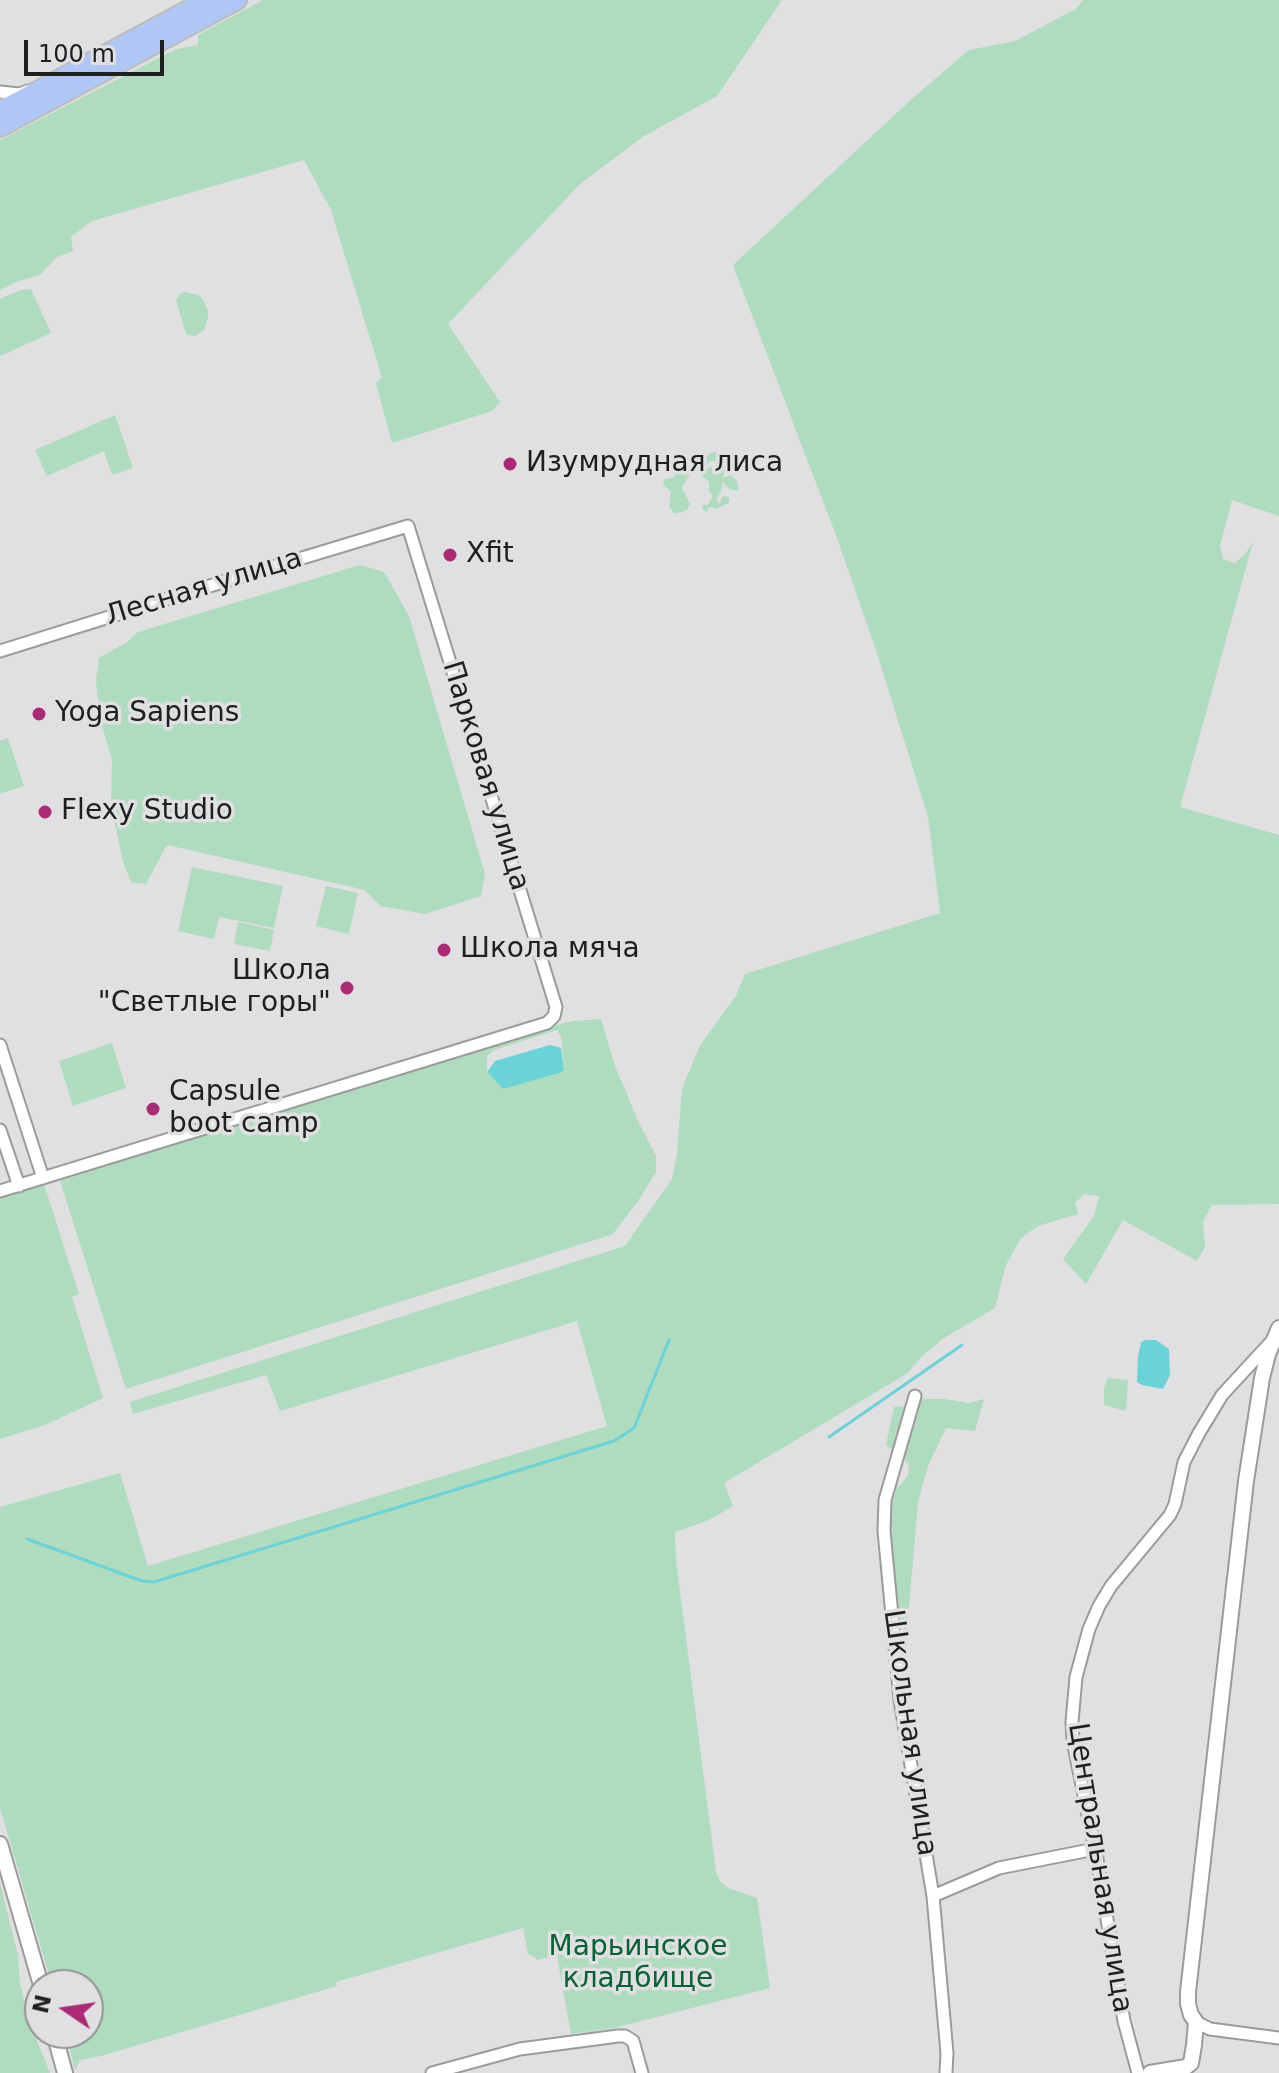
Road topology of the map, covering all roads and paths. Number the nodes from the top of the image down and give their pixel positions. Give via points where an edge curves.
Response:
1 (207, 0) edge
2 (237, 0) edge
3 (62, 78) junction
4 (0, 92) edge
5 (0, 111) edge
6 (0, 127) edge
7 (408, 526) joint
8 (0, 651) edge
9 (0, 1045) edge
10 (0, 1130) edge
11 (43, 1178) junction
12 (19, 1186) junction
13 (0, 1191) edge
14 (1276, 1334) edge
15 (915, 1396) dead end
16 (0, 1844) edge
17 (1095, 1849) junction
18 (933, 1896) junction
19 (36, 1969) edge
20 (1196, 2022) junction
21 (1279, 2038) edge
22 (58, 2049) edge
23 (65, 2073) edge
24 (432, 2073) edge
25 (642, 2073) edge
26 (946, 2073) edge
27 (1138, 2073) edge
28 (1150, 2073) edge

1 - 3 main road
2 - 6 main road
3 - 4 street via 19,94
3 - 5 main road
7 - 8 street, Лесная улица
7 - 11 street, Парковая улица via 556,1007 554,1016 547,1023
9 - 11 street
10 - 12 street
11 - 12 street
12 - 13 street
14 - 17 street, Центральная улица via 1222,1395 1190,1449 1170,1515 1111,1586 1089,1629 1076,1677 1072,1722
14 - 20 street via 1262,1378 1246,1481 1188,1992
15 - 18 street, Школьная улица via 885,1500 884,1531 900,1700
16 - 19 street
17 - 18 street via 999,1868
17 - 27 street, Центральная улица
18 - 26 street, Школьная улица
20 - 21 street via 1210,2029
20 - 28 street via 1191,2063
22 - 23 street
24 - 25 street via 520,2049 618,2036 633,2041

